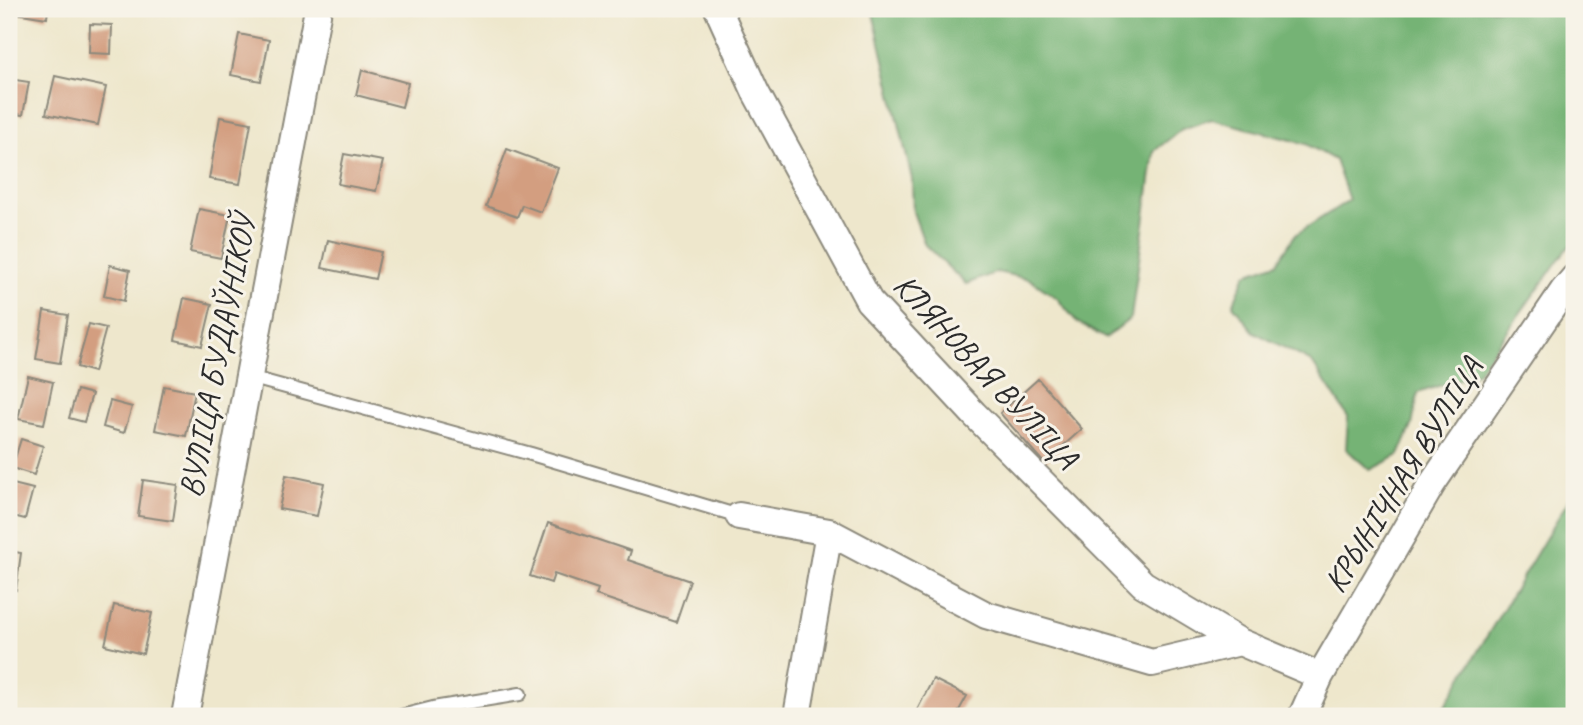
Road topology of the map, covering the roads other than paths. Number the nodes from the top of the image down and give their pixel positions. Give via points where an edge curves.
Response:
1 (318, 9) edge
2 (718, 9) edge
3 (1574, 278) edge
4 (249, 377) junction
5 (739, 516) joint
6 (829, 532) junction
7 (1240, 642) junction
8 (1320, 676) junction
9 (520, 694) dead end
10 (185, 716) edge
11 (401, 716) edge
12 (797, 716) edge
13 (1302, 716) edge

1 - 4 street, ВУЛІЦА БУДАЎНІКОЎ
2 - 7 street, КЛЯНОВАЯ ВУЛІЦА via 755,93 869,301 1143,584
3 - 8 street, КРЫНІЧНАЯ ВУЛІЦА via 1432,484
4 - 5 lane
4 - 10 street, ВУЛІЦА БУДАЎНІКОЎ
5 - 6 street
6 - 7 street via 986,615 1152,663
6 - 12 street
7 - 8 street, КЛЯНОВАЯ ВУЛІЦА
8 - 13 street, КРЫНІЧНАЯ ВУЛІЦА
9 - 11 lane

